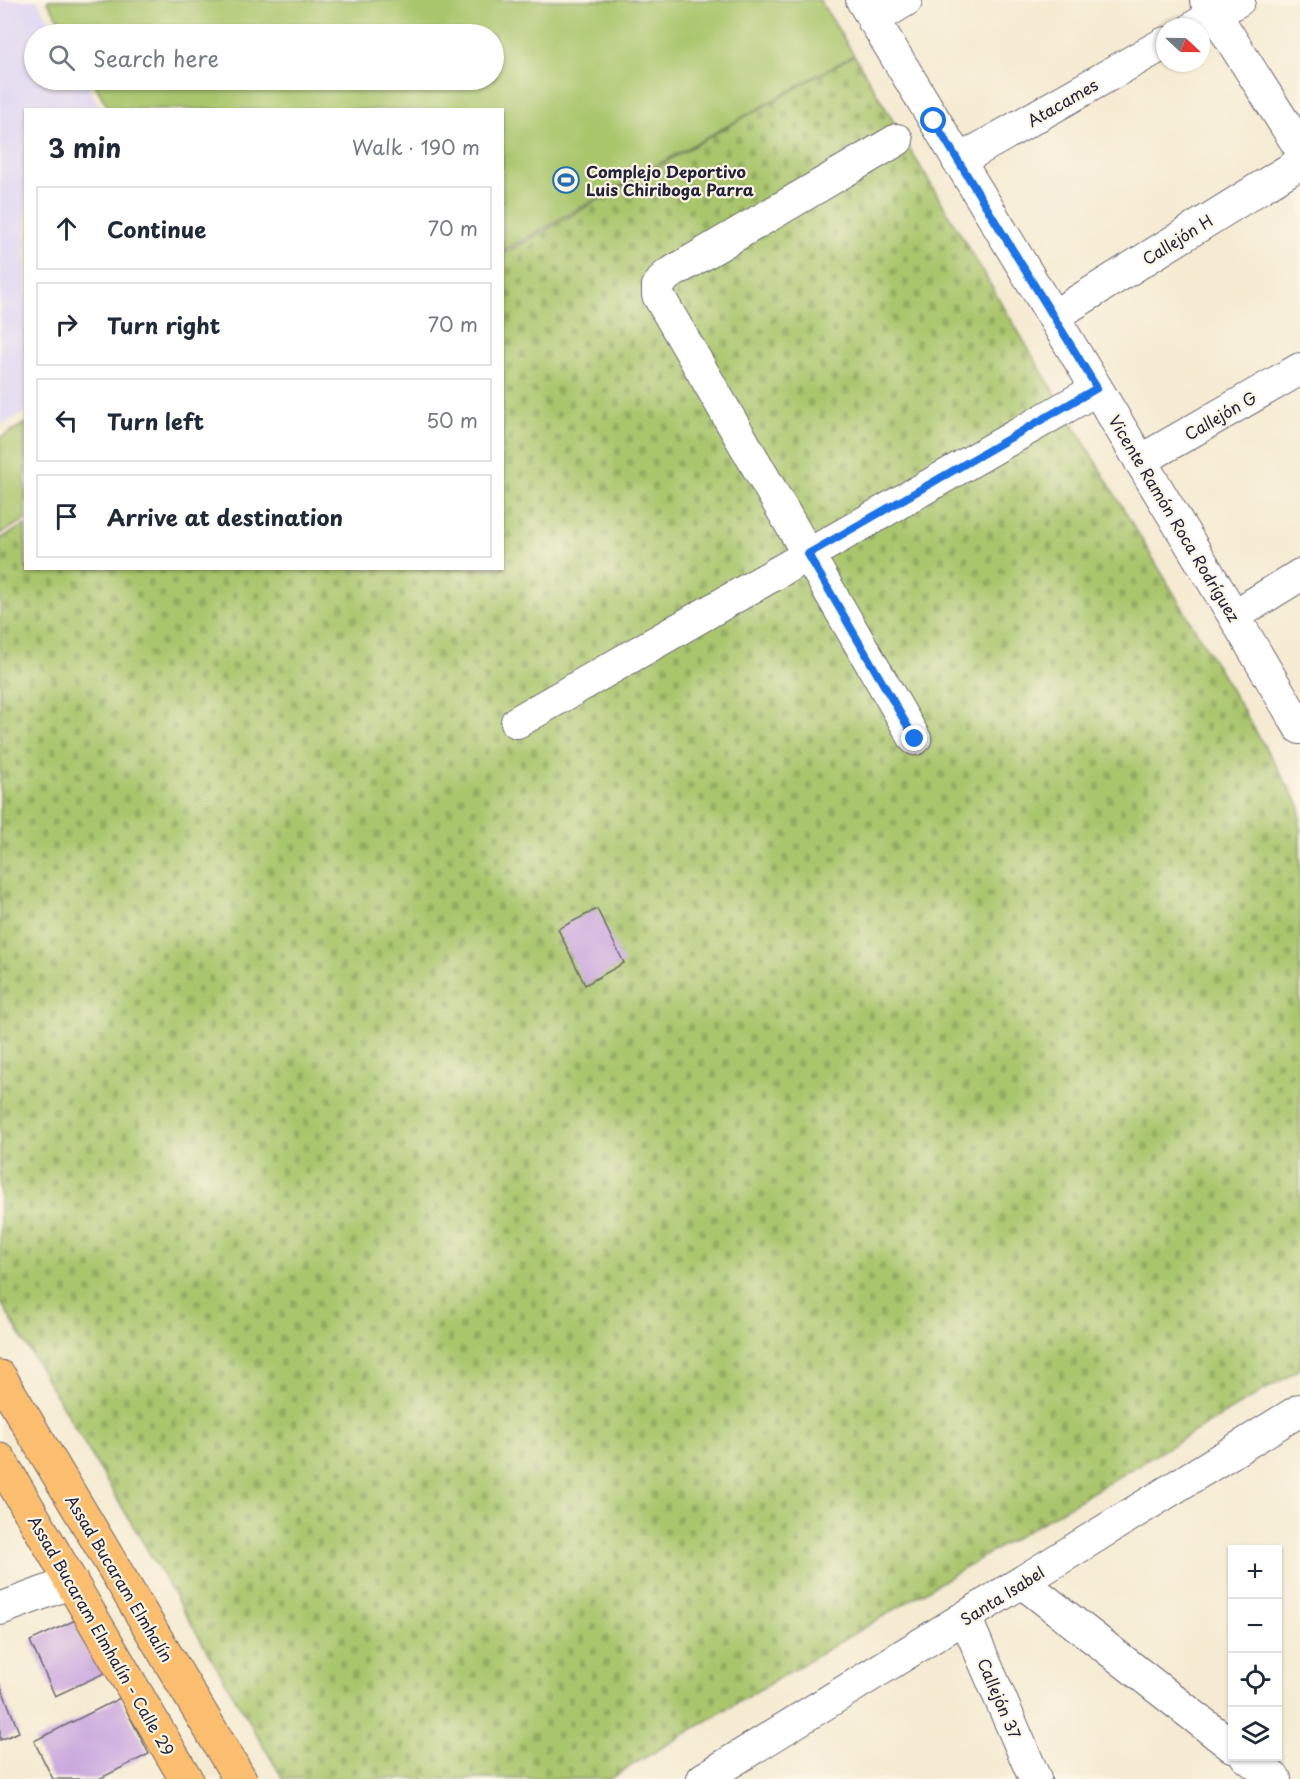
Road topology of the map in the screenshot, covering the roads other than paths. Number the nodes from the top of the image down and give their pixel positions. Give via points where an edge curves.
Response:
1 (906, 0) edge
2 (868, 10) edge
3 (1214, 10) edge
4 (1156, 49) edge
5 (897, 140) dead end
6 (1300, 148) edge
7 (958, 161) junction
8 (1300, 163) edge
9 (1054, 316) junction
10 (1300, 369) edge
11 (1097, 388) junction
12 (1140, 461) junction
13 (808, 554) junction
14 (1300, 575) edge
15 (1234, 616) junction
16 (517, 722) dead end
17 (1300, 728) edge
18 (915, 739) dead end
19 (0, 1377) edge
20 (0, 1400) edge
21 (1300, 1410) edge
22 (0, 1441) edge
23 (0, 1460) edge
24 (72, 1582) junction
25 (1022, 1582) junction
26 (0, 1609) edge
27 (965, 1617) junction
28 (1228, 1742) edge
29 (1252, 1761) edge
30 (186, 1779) edge
31 (199, 1779) edge
32 (226, 1779) edge
33 (240, 1779) edge
34 (703, 1779) edge
35 (1035, 1779) edge
36 (1275, 1779) edge

1 - 2 street
2 - 7 street, Vicente Ramón Roca Rodríguez
3 - 6 street
4 - 7 street, Atacames
5 - 13 street via 666,276 658,286 658,295
7 - 9 street, Vicente Ramón Roca Rodríguez
8 - 9 street, Callejón H
9 - 11 street, Vicente Ramón Roca Rodríguez
10 - 12 street, Callejón G
11 - 12 street, Vicente Ramón Roca Rodríguez
11 - 13 street
12 - 15 street, Vicente Ramón Roca Rodríguez
13 - 16 street
13 - 18 street
14 - 15 street
15 - 17 street, Vicente Ramón Roca Rodríguez
19 - 33 main road, Assad Bucaram Elmhalín
20 - 32 street, Assad Bucaram Elmhalín
21 - 25 street, Santa Isabel
22 - 31 street, Assad Bucaram Elmhalín
23 - 24 main road, Assad Bucaram Elmhalín - Calle 29
24 - 26 street
24 - 30 main road, Assad Bucaram Elmhalín - Calle 29
25 - 27 street, Santa Isabel
25 - 28 street
27 - 34 street, Santa Isabel
27 - 35 street, Callejón 37
29 - 36 street

